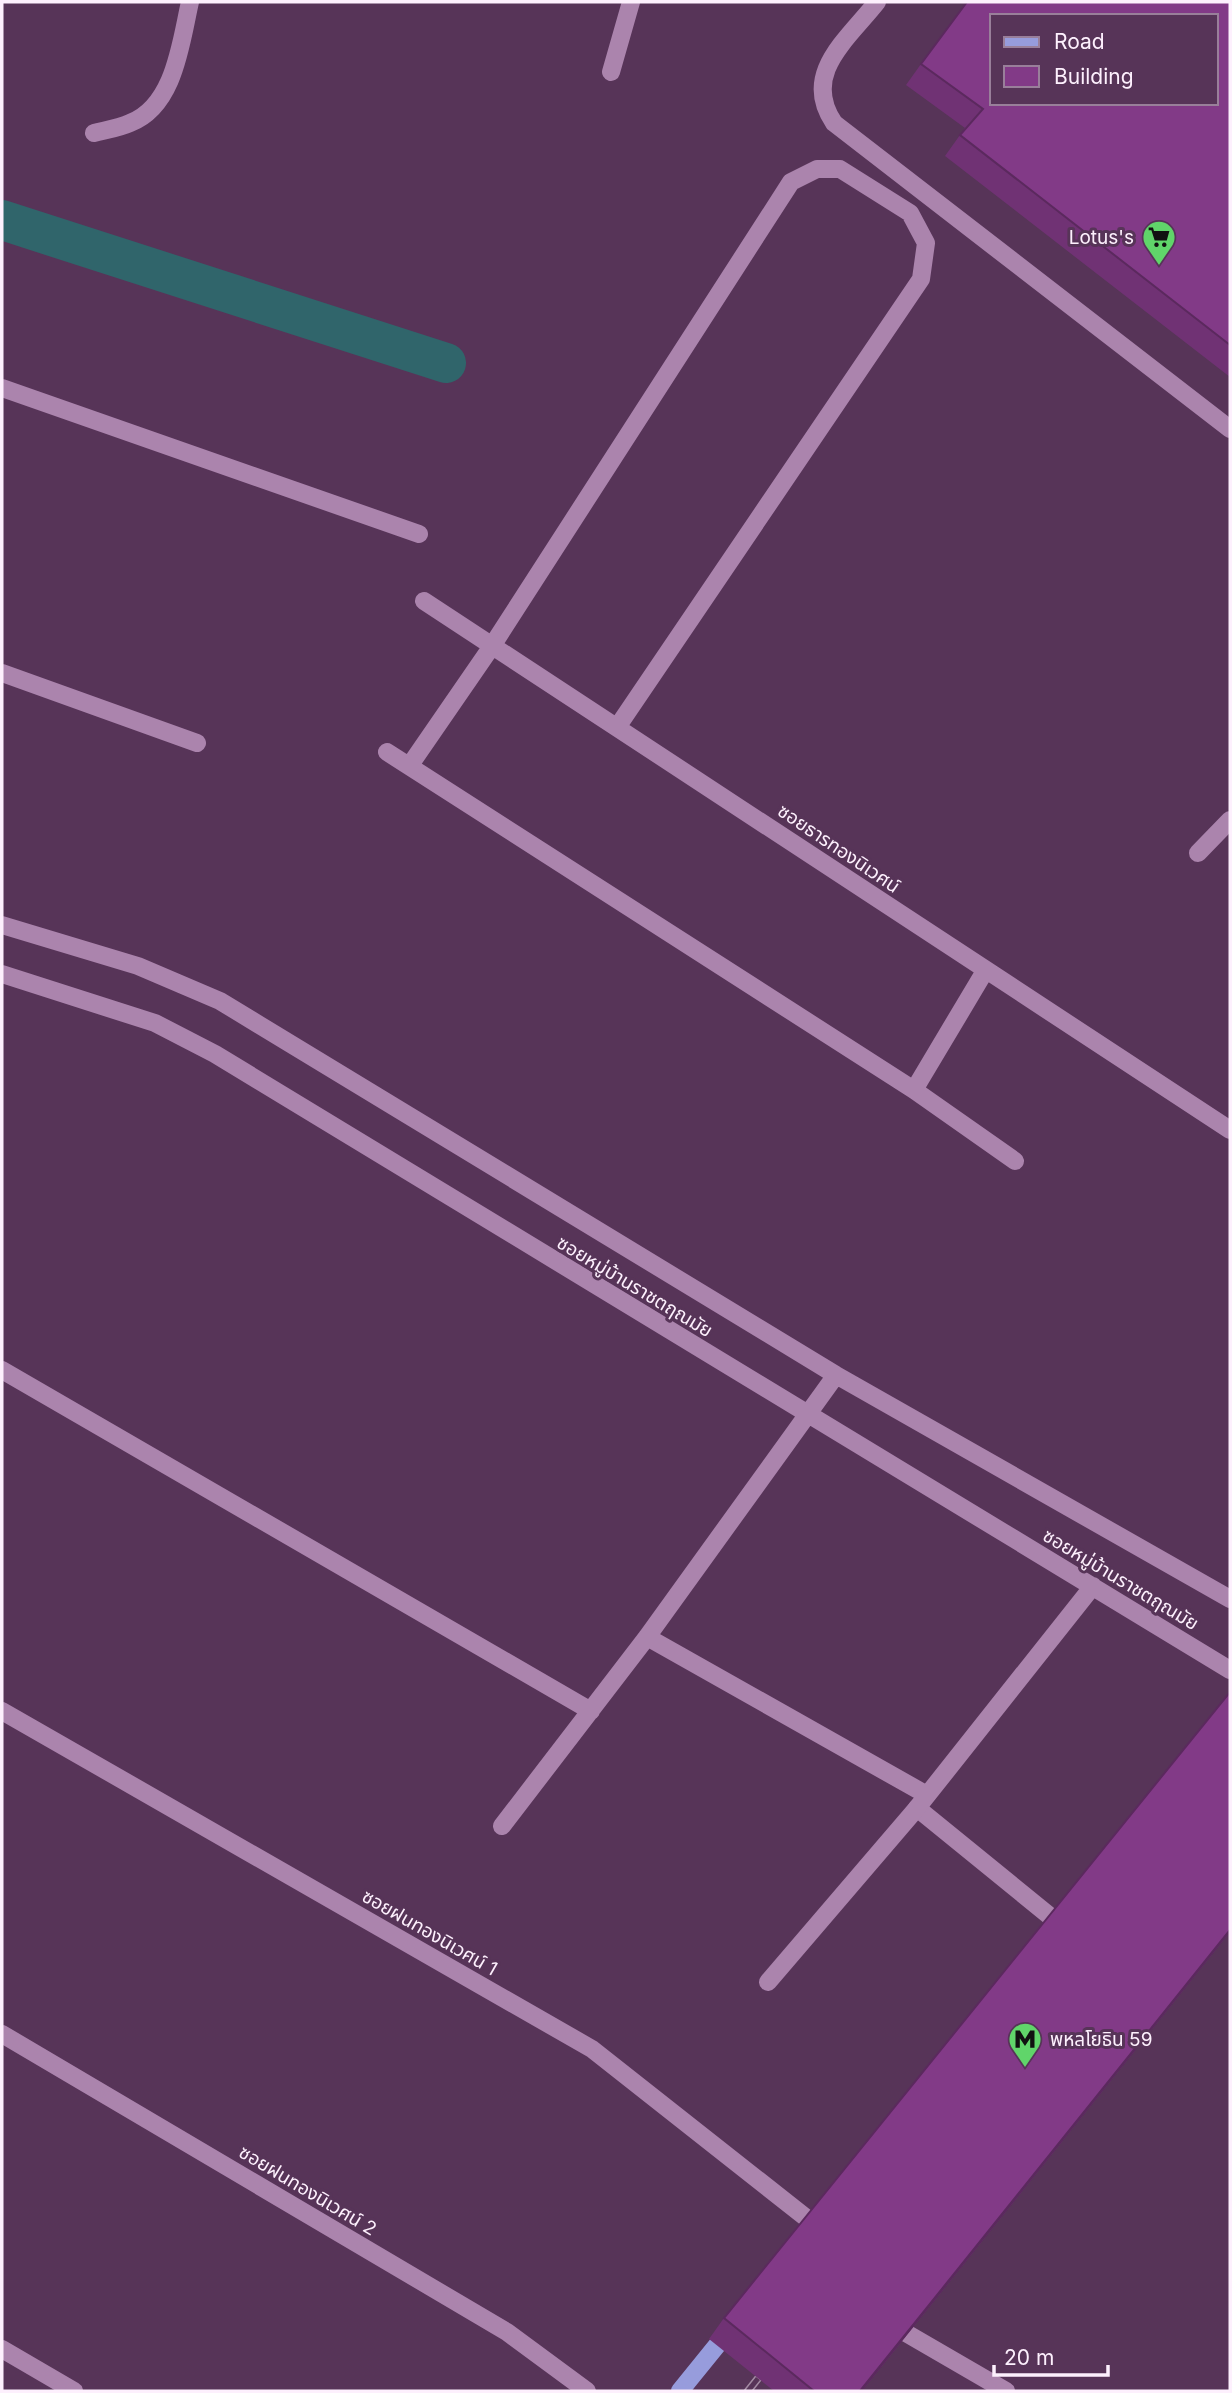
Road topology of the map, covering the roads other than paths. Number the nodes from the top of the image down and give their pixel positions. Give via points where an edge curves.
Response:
1 (190, 2) edge
2 (631, 2) edge
3 (877, 2) edge
4 (611, 72) dead end
5 (94, 133) dead end
6 (2, 388) edge
7 (1230, 429) edge
8 (419, 534) dead end
9 (424, 601) dead end
10 (492, 646) junction
11 (2, 673) edge
12 (618, 726) junction
13 (197, 743) dead end
14 (387, 752) dead end
15 (410, 765) junction
16 (1230, 820) edge
17 (1198, 853) dead end
18 (2, 925) edge
19 (985, 971) junction
20 (2, 974) edge
21 (914, 1090) junction
22 (1230, 1130) edge
23 (1015, 1161) dead end
24 (2, 1370) edge
25 (836, 1375) junction
26 (806, 1415) junction
27 (1093, 1586) junction
28 (1230, 1600) edge
29 (647, 1637) junction
30 (1230, 1670) edge
31 (2, 1711) edge
32 (591, 1711) junction
33 (922, 1801) junction
34 (502, 1826) dead end
35 (1062, 1926) edge
36 (768, 1982) dead end
37 (2, 2034) edge
38 (815, 2224) edge
39 (876, 2315) edge
40 (739, 2318) edge
41 (2, 2349) edge
42 (75, 2391) edge
43 (587, 2391) edge
44 (680, 2391) edge
45 (1006, 2391) edge

1 - 5 street via 172,75 155,104 133,123
2 - 4 street
3 - 7 street via 826,67 820,85 824,108 834,123
6 - 8 street
9 - 10 street, ซอยธารทองนิเวศน์
10 - 12 street, ซอยธารทองนิเวศน์
10 - 12 street via 791,181 817,169 840,169 910,213 926,243 921,279
10 - 15 street
11 - 13 street
12 - 19 street, ซอยธารทองนิเวศน์
14 - 15 street
15 - 21 street
16 - 17 street
18 - 25 street, ซอยหมู่บ้านราชตฤณมัย via 138,966 220,1001
19 - 21 street
19 - 22 street, ซอยธารทองนิเวศน์
20 - 26 street, ซอยหมู่บ้านราชตฤณมัย via 155,1023 215,1054
21 - 23 street
24 - 32 street
25 - 26 street
25 - 28 street, ซอยหมู่บ้านราชตฤณมัย
26 - 27 street, ซอยหมู่บ้านราชตฤณมัย
26 - 29 street
27 - 30 street, ซอยหมู่บ้านราชตฤณมัย
27 - 33 street
29 - 32 street
29 - 33 street
31 - 38 street, ซอยฝนทองนิเวศน์ 1 via 592,2049
32 - 34 street
33 - 35 street
33 - 36 street
37 - 43 street, ซอยฝนทองนิเวศน์ 2 via 506,2332
39 - 45 street
40 - 44 main road
41 - 42 street

